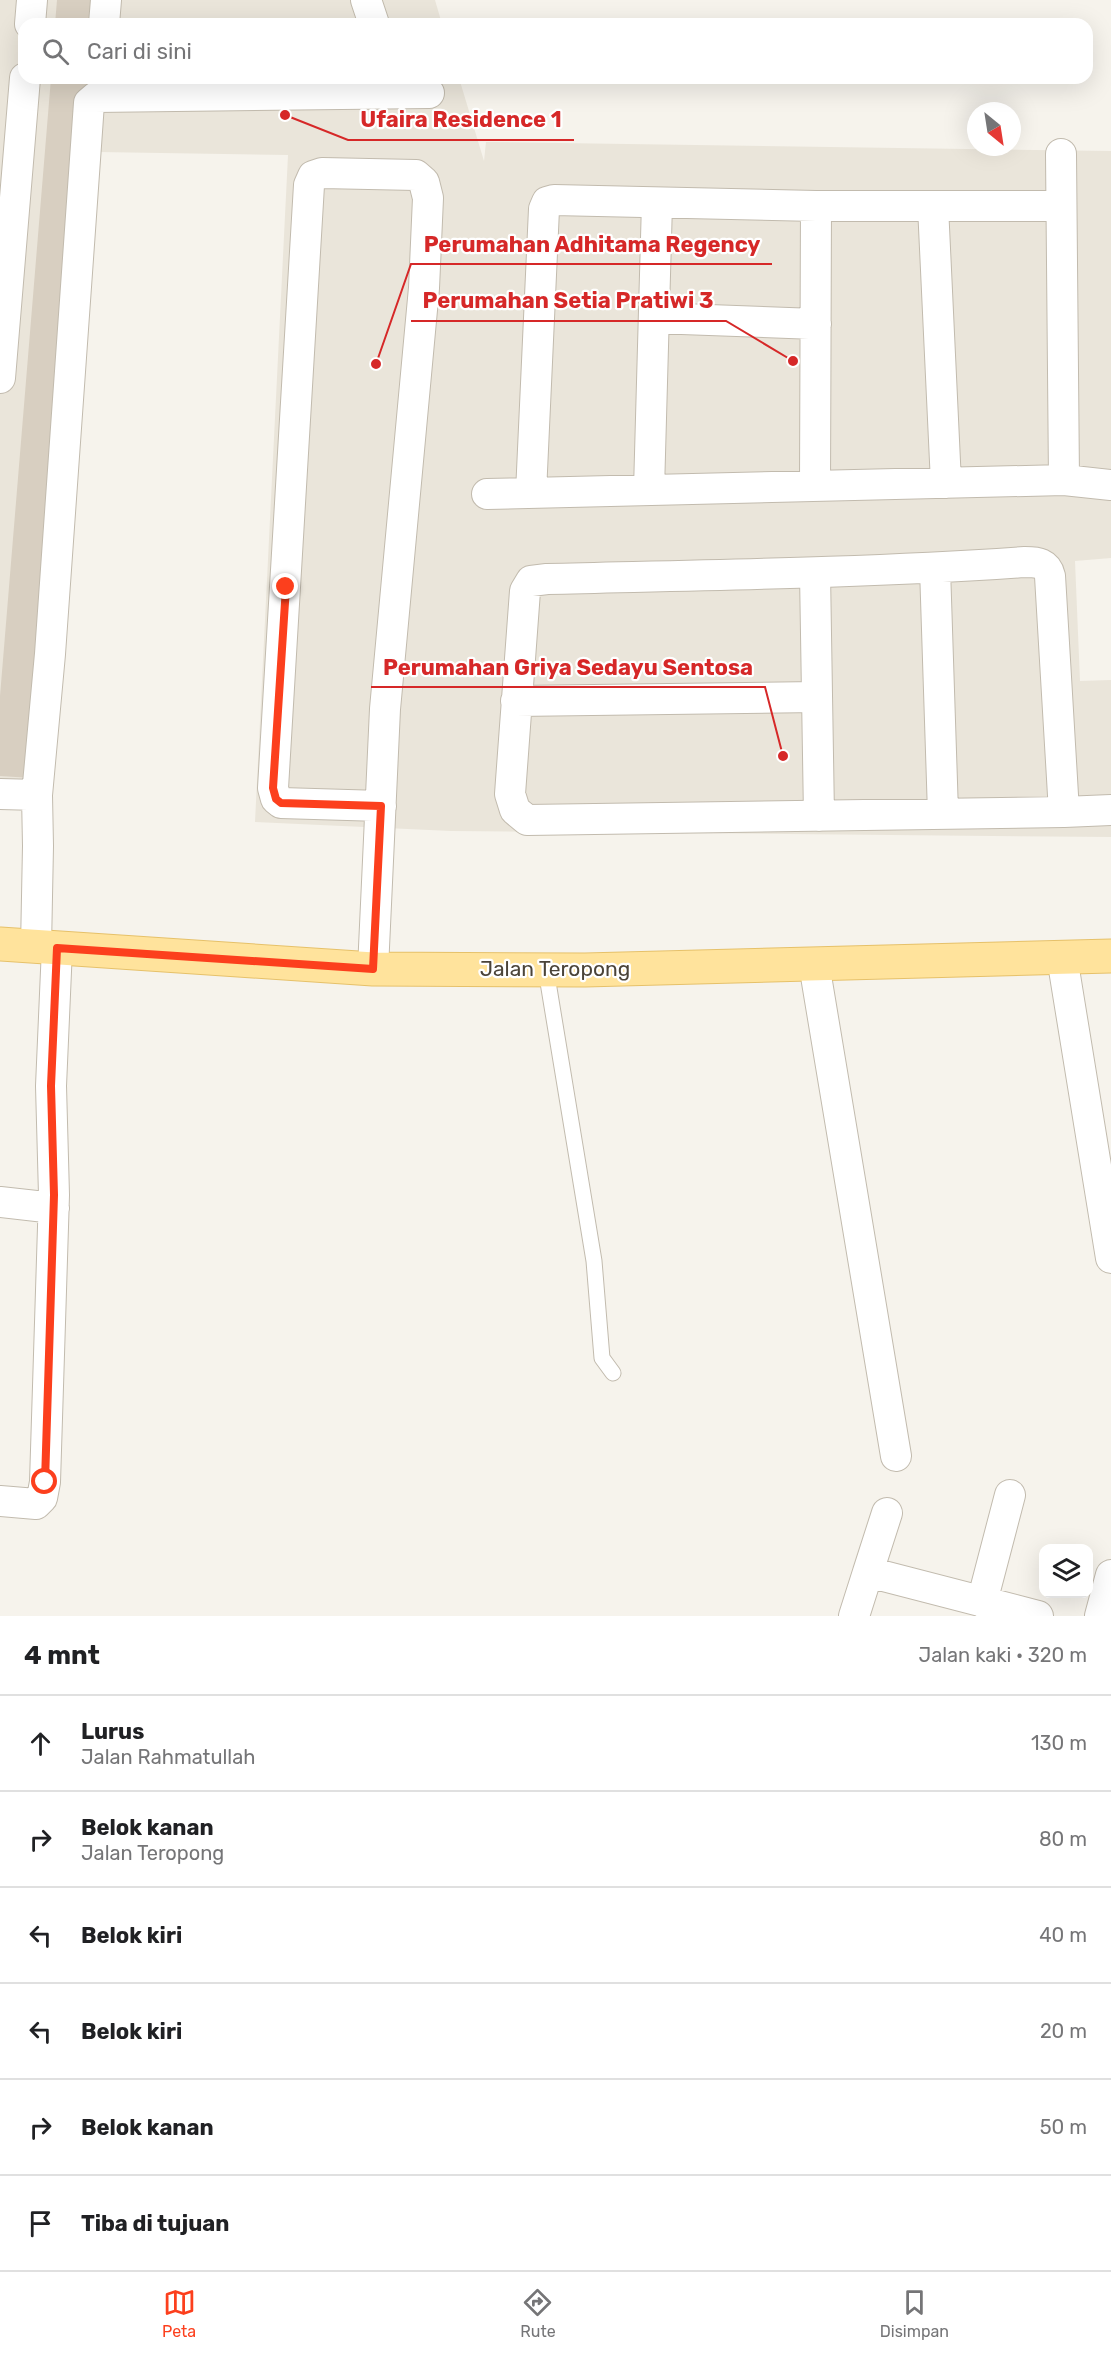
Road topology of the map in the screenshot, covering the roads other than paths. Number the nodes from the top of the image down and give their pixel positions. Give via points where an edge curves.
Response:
1 (32, 0) edge
2 (106, 0) edge
3 (366, 0) edge
4 (30, 18) edge
5 (104, 18) edge
6 (372, 18) edge
7 (24, 84) edge
8 (394, 85) edge
9 (97, 87) edge
10 (429, 93) dead end
11 (1061, 154) dead end
12 (657, 203) junction
13 (816, 206) junction
14 (933, 206) junction
15 (1061, 206) junction
16 (654, 318) junction
17 (816, 324) junction
18 (0, 378) edge
19 (1064, 480) junction
20 (946, 483) junction
21 (815, 485) junction
22 (1111, 485) edge
23 (649, 490) junction
24 (531, 493) junction
25 (487, 494) dead end
26 (935, 568) junction
27 (815, 573) junction
28 (817, 698) junction
29 (516, 701) junction
30 (0, 794) edge
31 (37, 795) junction
32 (381, 806) junction
33 (1111, 810) edge
34 (1064, 812) junction
35 (943, 813) junction
36 (819, 816) junction
37 (0, 944) edge
38 (47, 947) junction
39 (1111, 956) edge
40 (1062, 957) junction
41 (814, 964) junction
42 (373, 969) junction
43 (546, 970) junction
44 (0, 1202) edge
45 (54, 1208) junction
46 (1111, 1258) edge
47 (613, 1373) dead end
48 (896, 1456) dead end
49 (1010, 1496) dead end
50 (0, 1501) edge
51 (887, 1513) dead end
52 (868, 1572) junction
53 (1111, 1575) edge
54 (982, 1602) junction
55 (854, 1616) edge
56 (1038, 1616) edge
57 (1100, 1616) edge

1 - 4 street
2 - 5 street
3 - 6 street
7 - 18 street
8 - 9 street
8 - 10 street
9 - 31 street via 89,103
11 - 15 street
12 - 13 street
12 - 16 street
12 - 24 street via 547,202
13 - 14 street
13 - 17 street
14 - 15 street
14 - 20 street
15 - 19 street
16 - 17 street
16 - 23 street
17 - 21 street
19 - 20 street
19 - 22 street
20 - 21 street
21 - 23 street
23 - 24 street
24 - 25 street
26 - 27 street
26 - 34 street via 1025,561 1040,562 1049,570
26 - 35 street
27 - 28 street
27 - 29 street via 531,581 525,591
28 - 29 street
28 - 36 street
29 - 36 street via 510,794 515,810 527,819
30 - 31 street
31 - 38 street
32 - 32 street via 385,709 424,288 428,198 424,182 416,175 322,173 313,176 309,185 273,788 281,803
32 - 42 street
33 - 34 street
34 - 35 street
35 - 36 street
37 - 38 main road, Jalan Teropong
38 - 42 main road, Jalan Teropong
38 - 45 street
39 - 40 main road, Jalan Teropong
40 - 41 main road, Jalan Teropong
40 - 46 street
41 - 43 main road, Jalan Teropong
41 - 48 street
42 - 43 main road, Jalan Teropong
43 - 47 lane via 594,1261 602,1358
44 - 45 street
45 - 50 street via 45,1482 42,1498 36,1504
49 - 54 street
51 - 52 street
52 - 54 street
52 - 55 street
53 - 57 street
54 - 56 street

